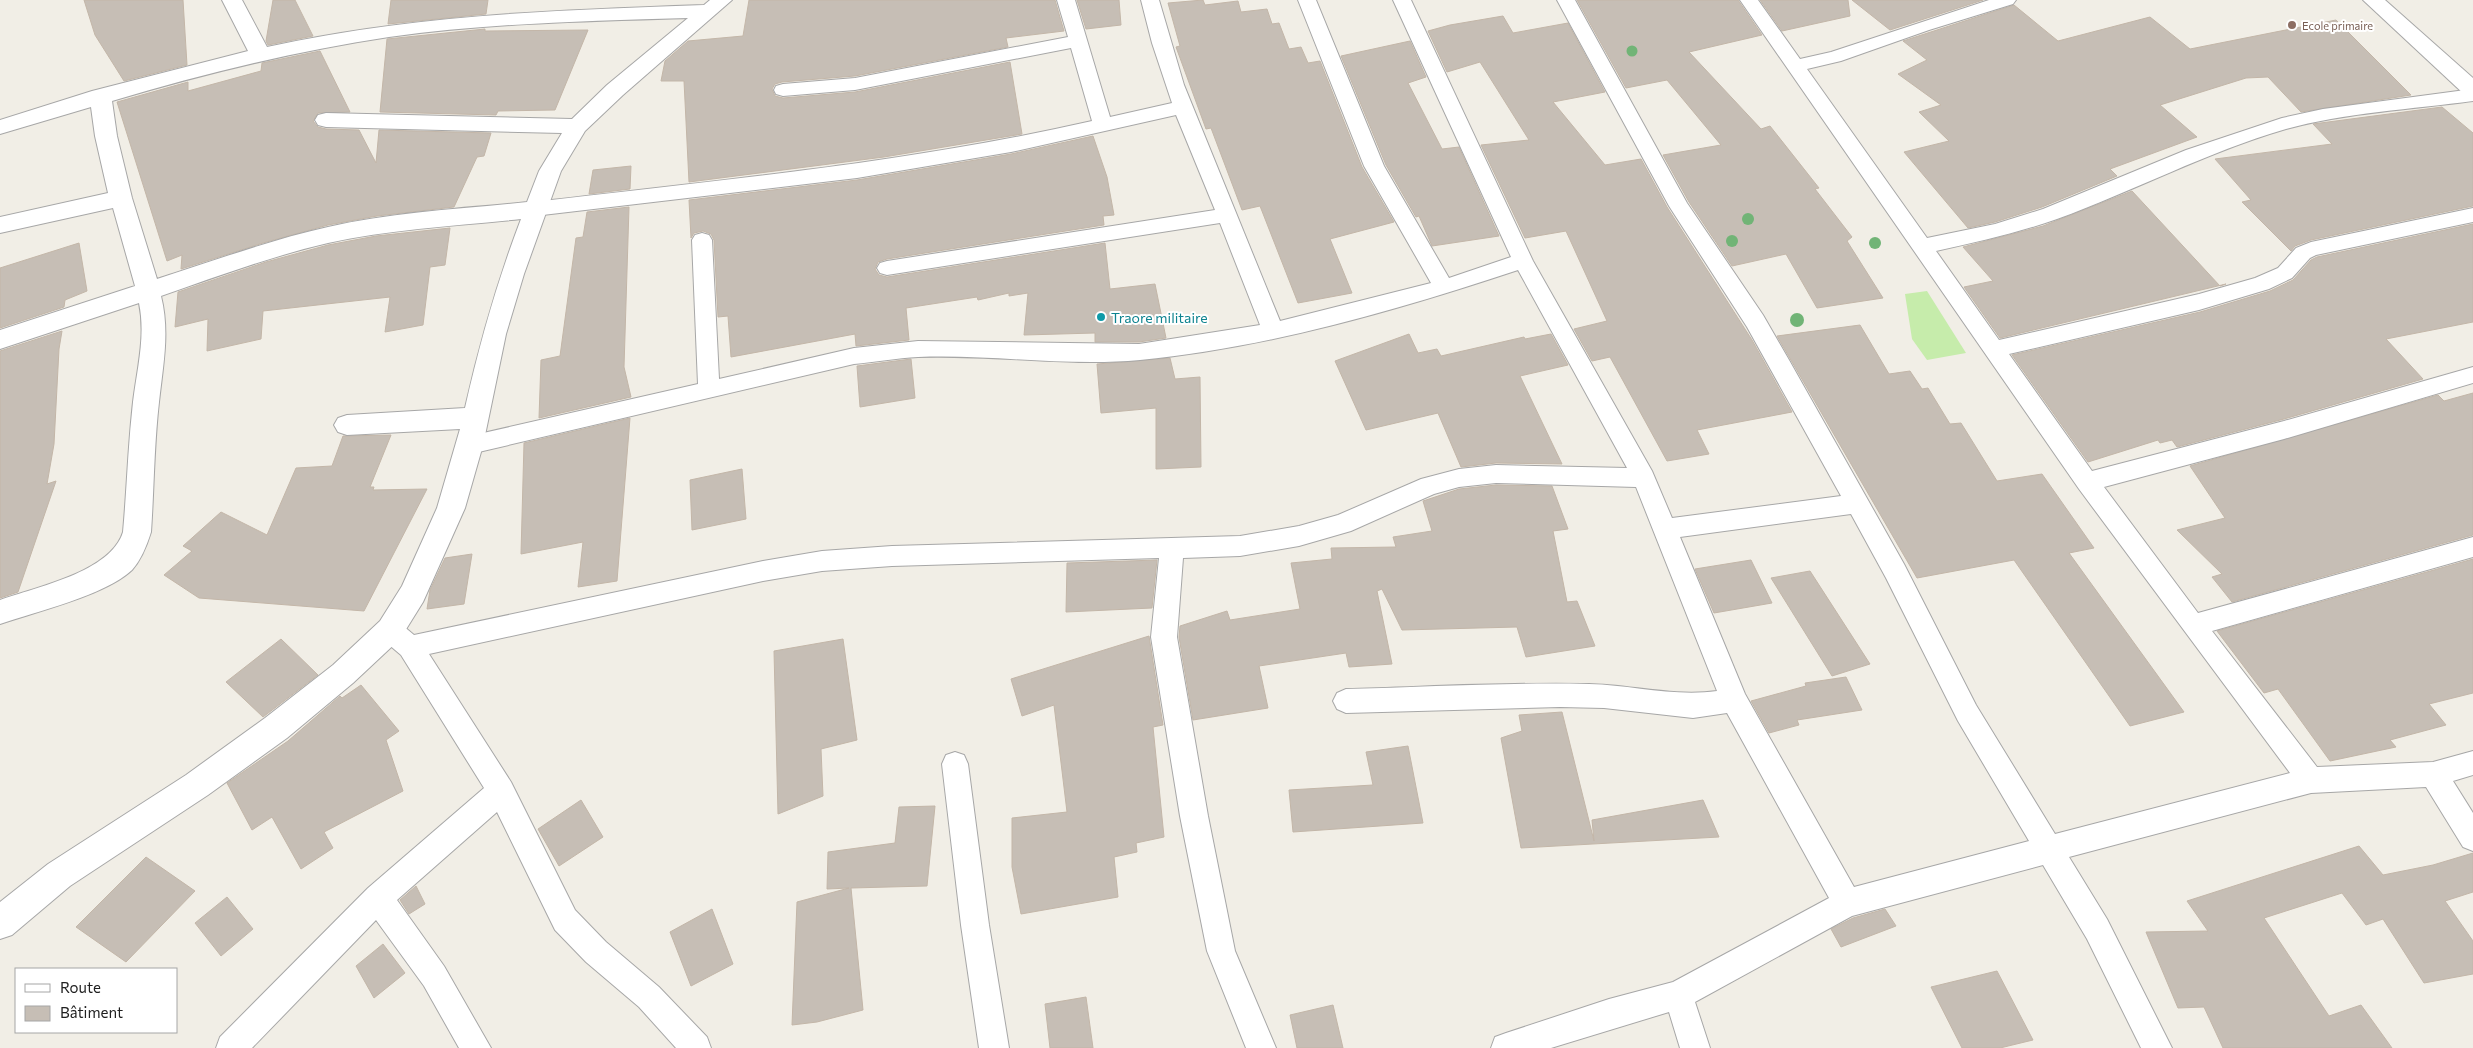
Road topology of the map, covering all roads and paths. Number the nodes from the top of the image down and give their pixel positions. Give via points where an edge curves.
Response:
1 (232, 0) edge
2 (545, 0) edge
3 (1066, 0) edge
4 (1150, 0) edge
5 (1307, 0) edge
6 (1402, 0) edge
7 (1566, 0) edge
8 (1749, 0) edge
9 (2007, 0) edge
10 (2374, 0) edge
11 (715, 5) edge
12 (506, 20) junction
13 (1078, 41) junction
14 (261, 55) junction
15 (1794, 66) junction
16 (783, 90) dead end
17 (2473, 90) edge
18 (2473, 95) edge
19 (100, 96) junction
20 (1182, 107) junction
21 (326, 120) dead end
22 (577, 126) junction
23 (1103, 126) junction
24 (0, 127) edge
25 (121, 198) junction
26 (534, 209) junction
27 (1226, 215) junction
28 (2473, 215) edge
29 (0, 225) edge
30 (702, 240) dead end
31 (1923, 246) junction
32 (1523, 261) junction
33 (887, 268) dead end
34 (1444, 287) junction
35 (149, 291) junction
36 (1273, 331) junction
37 (0, 340) edge
38 (1996, 349) junction
39 (2473, 375) edge
40 (709, 391) junction
41 (476, 418) junction
42 (347, 425) dead end
43 (470, 446) junction
44 (1644, 478) junction
45 (2088, 482) junction
46 (1856, 504) junction
47 (1666, 529) junction
48 (2473, 547) edge
49 (1172, 549) junction
50 (0, 612) edge
51 (2193, 626) junction
52 (400, 638) junction
53 (1734, 700) junction
54 (1346, 702) dead end
55 (2473, 763) edge
56 (955, 764) dead end
57 (2433, 774) junction
58 (2311, 780) junction
59 (501, 791) junction
60 (2473, 838) edge
61 (2048, 848) junction
62 (378, 898) junction
63 (1847, 903) junction
64 (0, 923) edge
65 (1678, 995) junction
66 (1537, 1044) edge
67 (231, 1048) edge
68 (476, 1048) edge
69 (696, 1048) edge
70 (994, 1048) edge
71 (1261, 1048) edge
72 (1506, 1048) edge
73 (1695, 1048) edge
74 (2157, 1048) edge

1 - 14 street
2 - 12 street
3 - 13 lane
4 - 20 lane
5 - 34 lane via 1374,166
6 - 32 lane
7 - 46 lane via 1678,206 1755,321
8 - 15 lane
9 - 15 lane via 1835,57
10 - 17 street
11 - 12 street
11 - 22 street
12 - 14 street via 390,30
13 - 16 lane via 855,84
13 - 23 lane
14 - 19 street
15 - 31 lane
18 - 31 lane via 2323,115 2282,124 2193,155 2050,214 1997,230
19 - 24 street
19 - 25 street
20 - 23 lane
20 - 27 lane
21 - 22 street
22 - 26 street via 550,171
23 - 26 lane via 1011,146 857,171
25 - 29 street
25 - 35 street
26 - 35 street via 328,235
26 - 41 street via 494,334
27 - 33 lane
27 - 36 lane
28 - 38 lane via 2311,249 2285,273 2262,284 2199,302
30 - 40 lane
31 - 38 lane
32 - 34 lane
32 - 44 lane
34 - 36 lane
35 - 37 street
35 - 50 street via 154,316 154,348 133,546 121,562 100,575
36 - 40 lane via 1139,352 918,349 854,356
38 - 45 lane
39 - 45 lane
40 - 43 lane
41 - 42 street
41 - 43 street
43 - 52 street via 451,508 413,593
44 - 47 lane
44 - 49 lane via 1496,474 1459,478 1411,493 1343,524 1299,536 1240,546
45 - 51 lane
46 - 47 lane
46 - 61 lane via 1967,713
47 - 53 lane
48 - 51 lane
49 - 52 lane via 892,556 822,561 643,598
49 - 71 lane via 1164,637 1194,816 1221,951
51 - 58 lane
52 - 59 lane
52 - 64 street via 343,674 197,785 59,875
53 - 54 lane via 1693,706 1604,696 1560,695
53 - 63 lane
55 - 57 lane
56 - 70 lane
57 - 58 lane
57 - 60 lane
58 - 61 lane
59 - 62 lane
59 - 69 lane via 565,920 580,938 649,997
61 - 63 lane
61 - 74 lane via 2097,929
62 - 67 lane
62 - 68 lane via 434,976
63 - 65 lane
65 - 66 lane via 1609,1014
65 - 73 lane
66 - 72 lane

